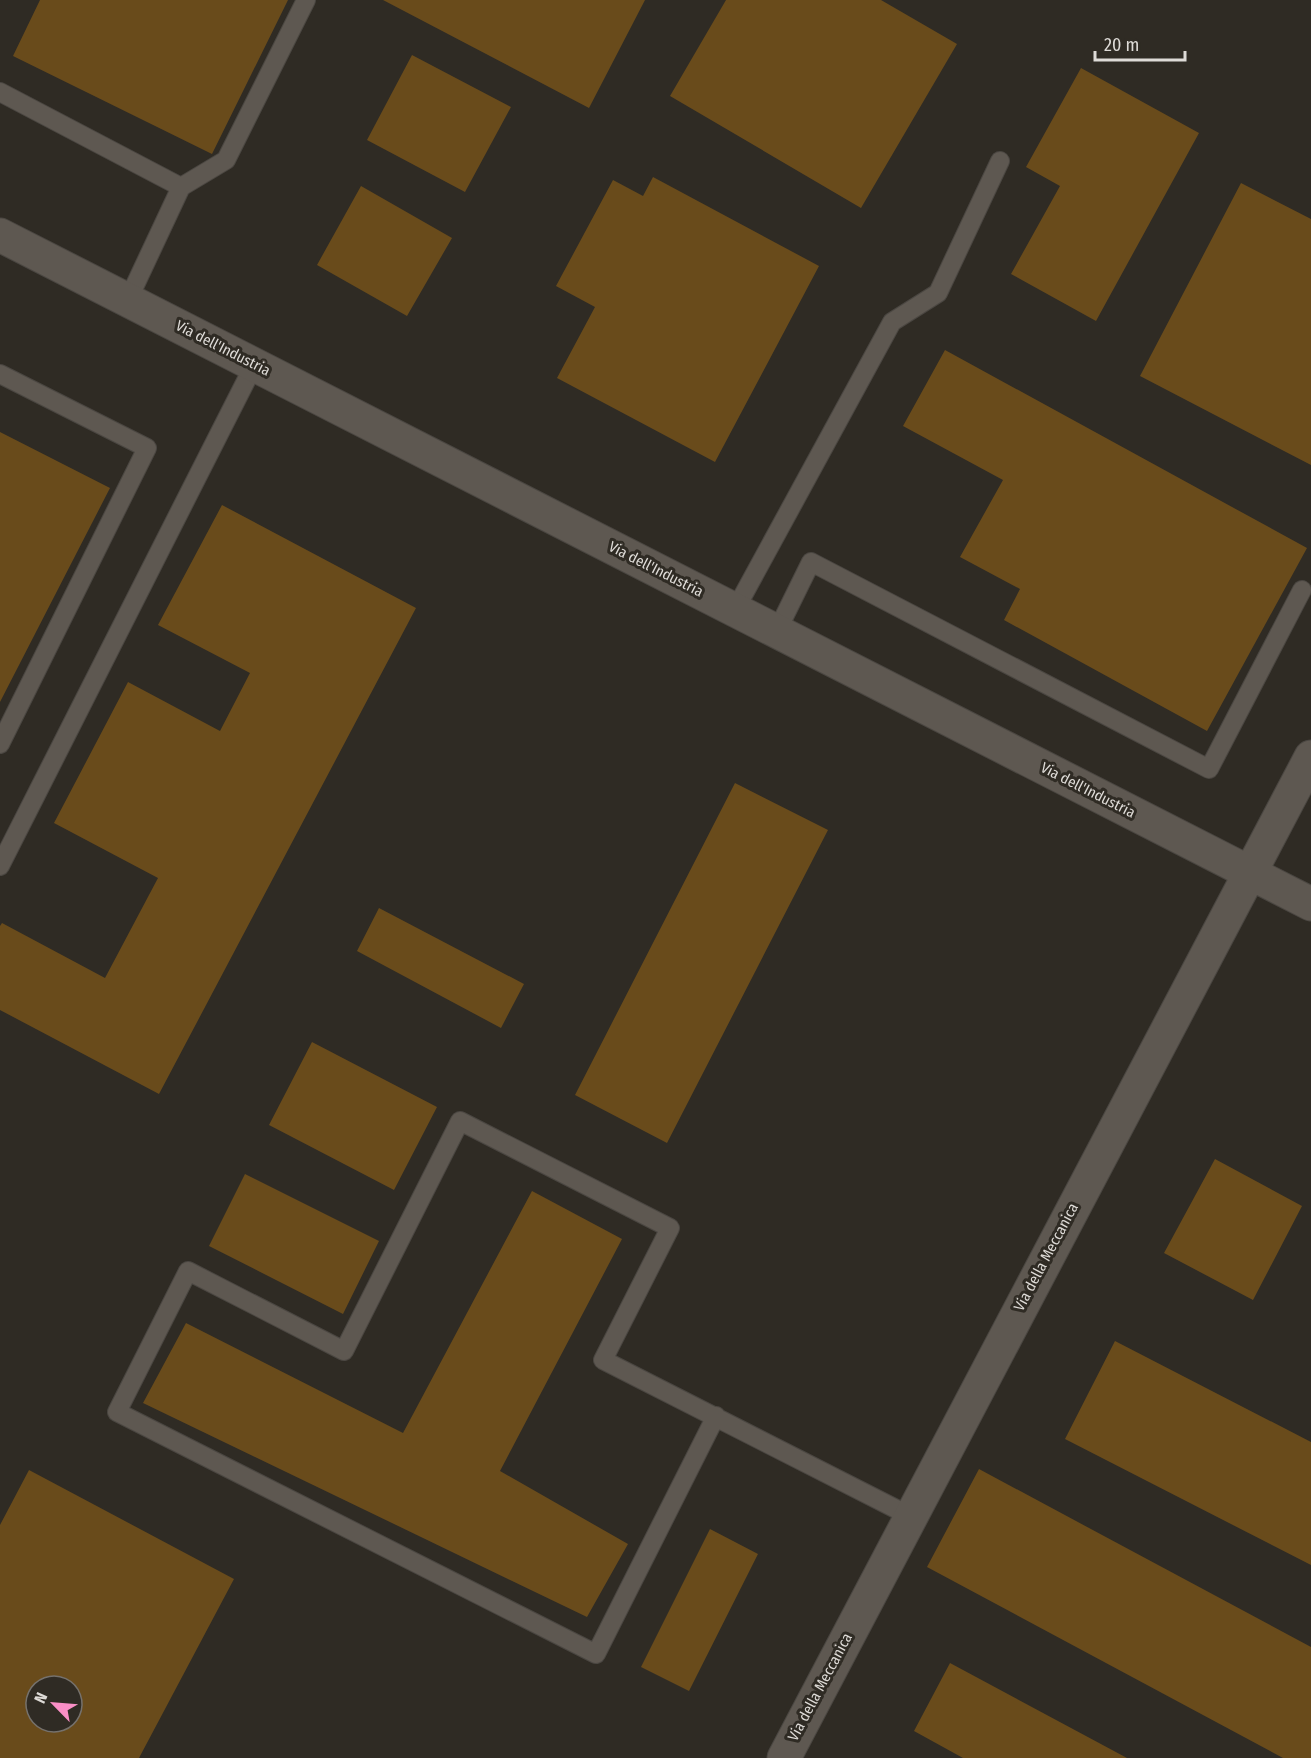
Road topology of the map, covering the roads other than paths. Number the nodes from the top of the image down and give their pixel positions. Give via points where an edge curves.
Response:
1 (306, 0) edge
2 (0, 92) edge
3 (1000, 161) dead end
4 (181, 187) junction
5 (0, 235) edge
6 (128, 300) junction
7 (254, 365) junction
8 (0, 374) edge
9 (1302, 590) dead end
10 (735, 610) junction
11 (777, 631) junction
12 (0, 744) edge
13 (1311, 757) edge
14 (0, 866) edge
15 (1249, 872) junction
16 (1311, 904) edge
17 (716, 1416) junction
18 (910, 1516) junction
19 (784, 1758) edge

1 - 4 lane via 226,160
2 - 4 lane
3 - 10 lane via 938,294 892,322
4 - 6 lane
5 - 6 street, Via dell'Industria
6 - 7 street, Via dell'Industria
7 - 10 street, Via dell'Industria
7 - 14 lane
8 - 12 lane via 147,448
9 - 11 lane via 1209,769 811,562
10 - 11 street, Via dell'Industria
11 - 15 street, Via dell'Industria
13 - 15 street, Via della Meccanica
15 - 16 street, Via dell'Industria
15 - 18 street, Via della Meccanica
17 - 17 lane via 603,1360 670,1228 460,1121 344,1351 188,1271 117,1412 596,1654
17 - 18 lane
18 - 19 street, Via della Meccanica

